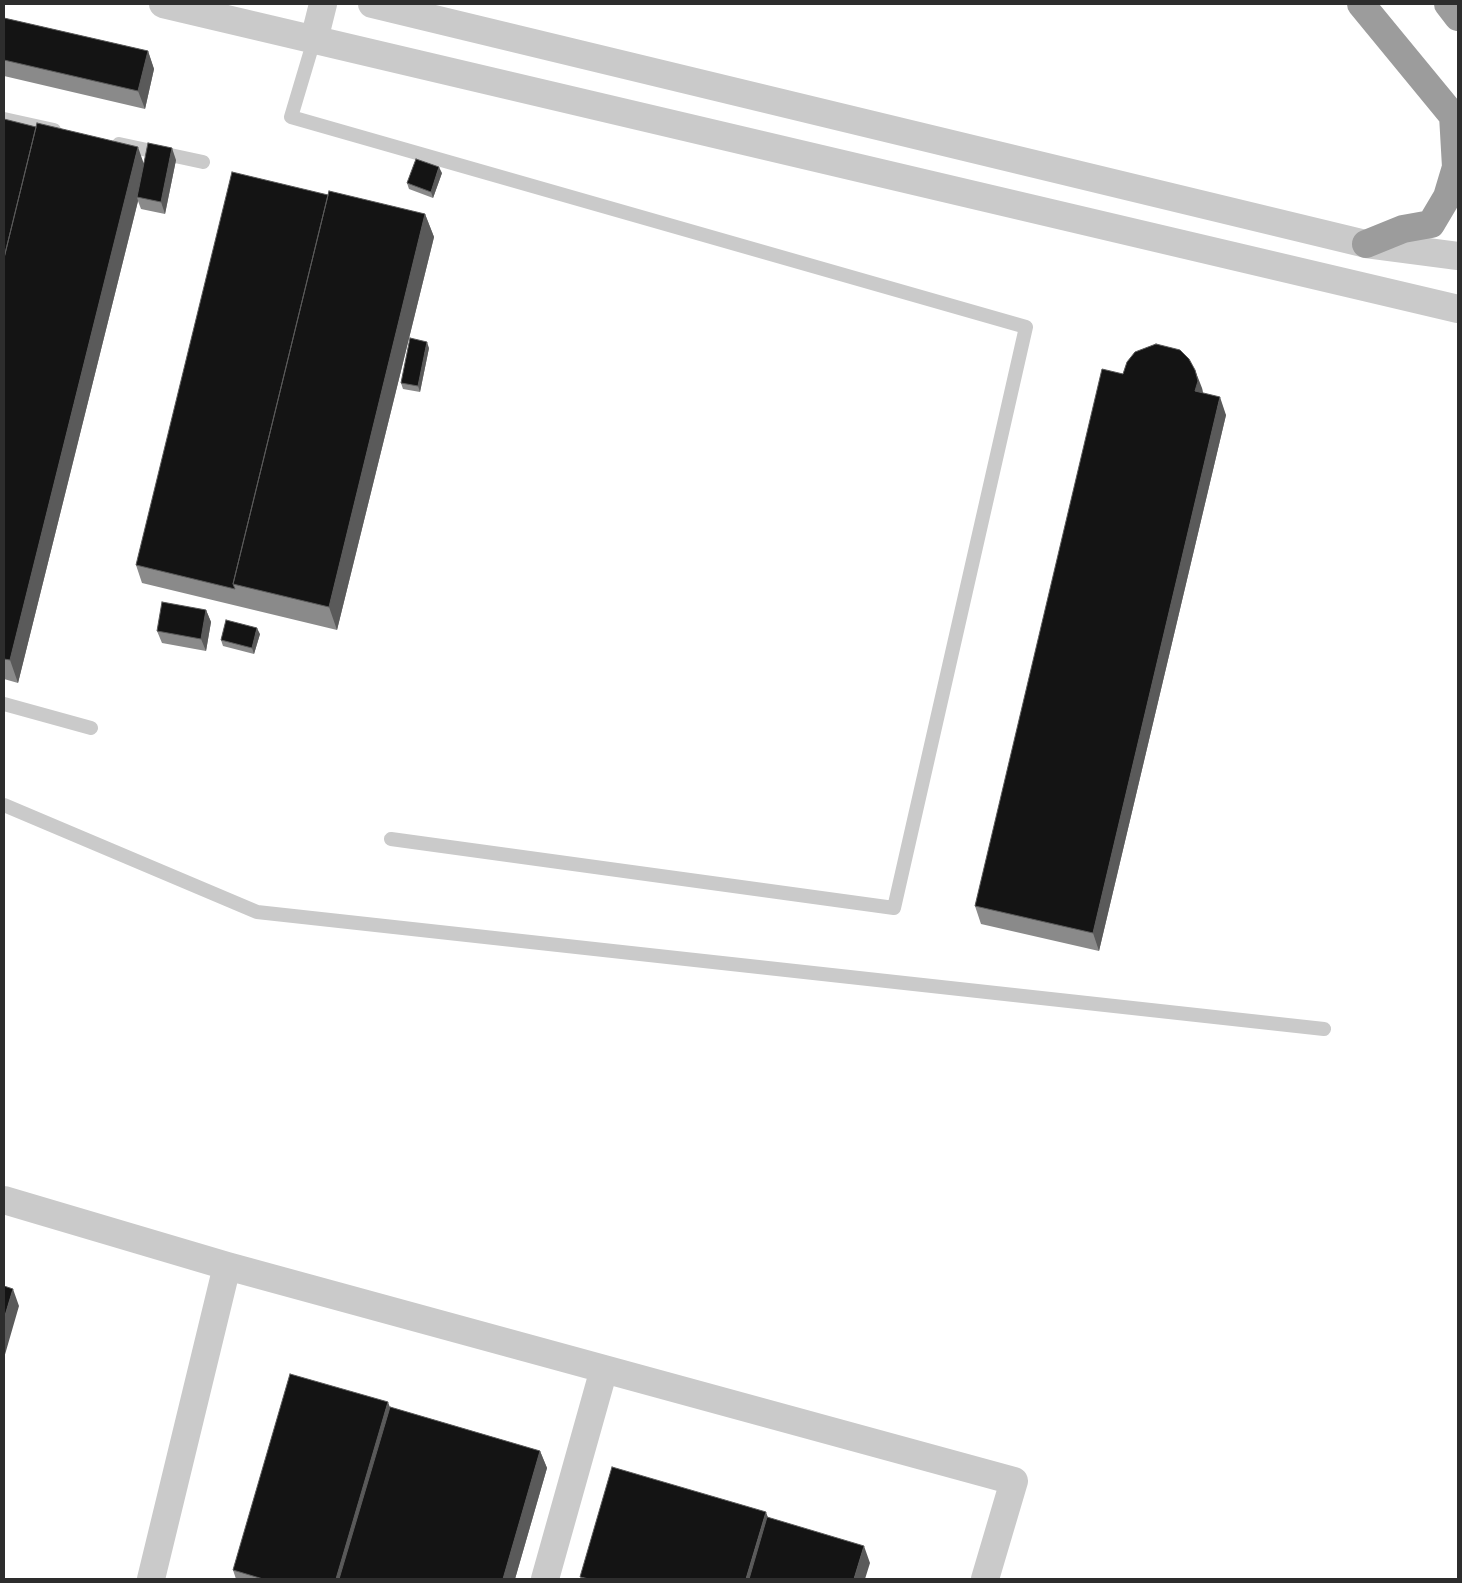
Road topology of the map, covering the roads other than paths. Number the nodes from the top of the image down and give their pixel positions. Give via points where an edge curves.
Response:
1 (163, 4) edge
2 (324, 4) edge
3 (372, 4) edge
4 (1361, 4) edge
5 (1448, 4) edge
6 (1458, 17) edge
7 (314, 40) junction
8 (1456, 117) edge
9 (4, 119) edge
10 (70, 133) edge
11 (108, 142) edge
12 (203, 162) dead end
13 (1366, 244) junction
14 (1458, 256) edge
15 (1458, 309) edge
16 (4, 704) edge
17 (91, 728) dead end
18 (4, 805) edge
19 (391, 839) dead end
20 (1324, 1029) dead end
21 (4, 1200) edge
22 (227, 1266) junction
23 (604, 1369) junction
24 (150, 1579) edge
25 (545, 1579) edge
26 (985, 1579) edge

1 - 7 street
2 - 7 street
3 - 13 street
4 - 8 highway
5 - 6 highway
7 - 15 street
7 - 19 lane via 291,116 1026,327 894,908
8 - 13 highway via 1456,167 1446,197 1431,224 1403,229
9 - 10 lane
11 - 12 lane
13 - 14 street
16 - 17 lane
18 - 20 lane via 257,912
21 - 22 street
22 - 23 street
22 - 24 street
23 - 25 street
23 - 26 street via 1014,1481

